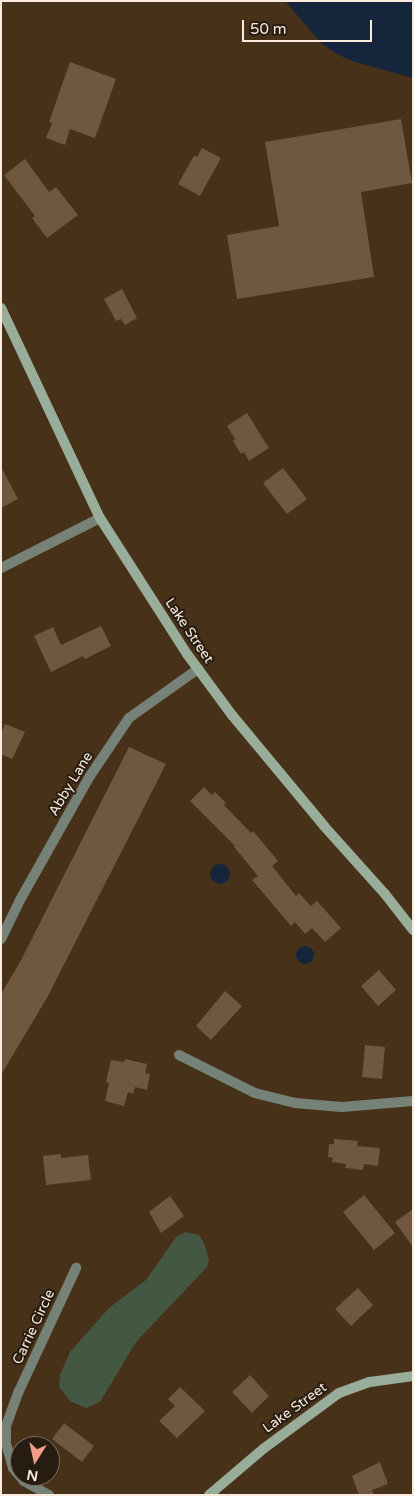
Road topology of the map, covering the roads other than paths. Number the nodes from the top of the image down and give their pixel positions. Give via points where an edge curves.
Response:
1 (1, 308) edge
2 (100, 518) junction
3 (1, 568) edge
4 (198, 669) junction
5 (413, 930) edge
6 (1, 939) edge
7 (179, 1055) dead end
8 (413, 1100) edge
9 (76, 1268) dead end
10 (413, 1376) edge
11 (49, 1495) edge
12 (209, 1495) edge

1 - 2 main road, Lake Street
2 - 3 street
2 - 4 main road, Lake Street
4 - 5 main road, Lake Street via 287,782
4 - 6 street, Abby Lane via 130,718 90,776
7 - 8 street via 255,1093 295,1104 342,1107
9 - 11 street, Carrie Circle via 6,1426 6,1444 13,1468 24,1480
10 - 12 main road, Lake Street via 370,1382 339,1394 263,1449

